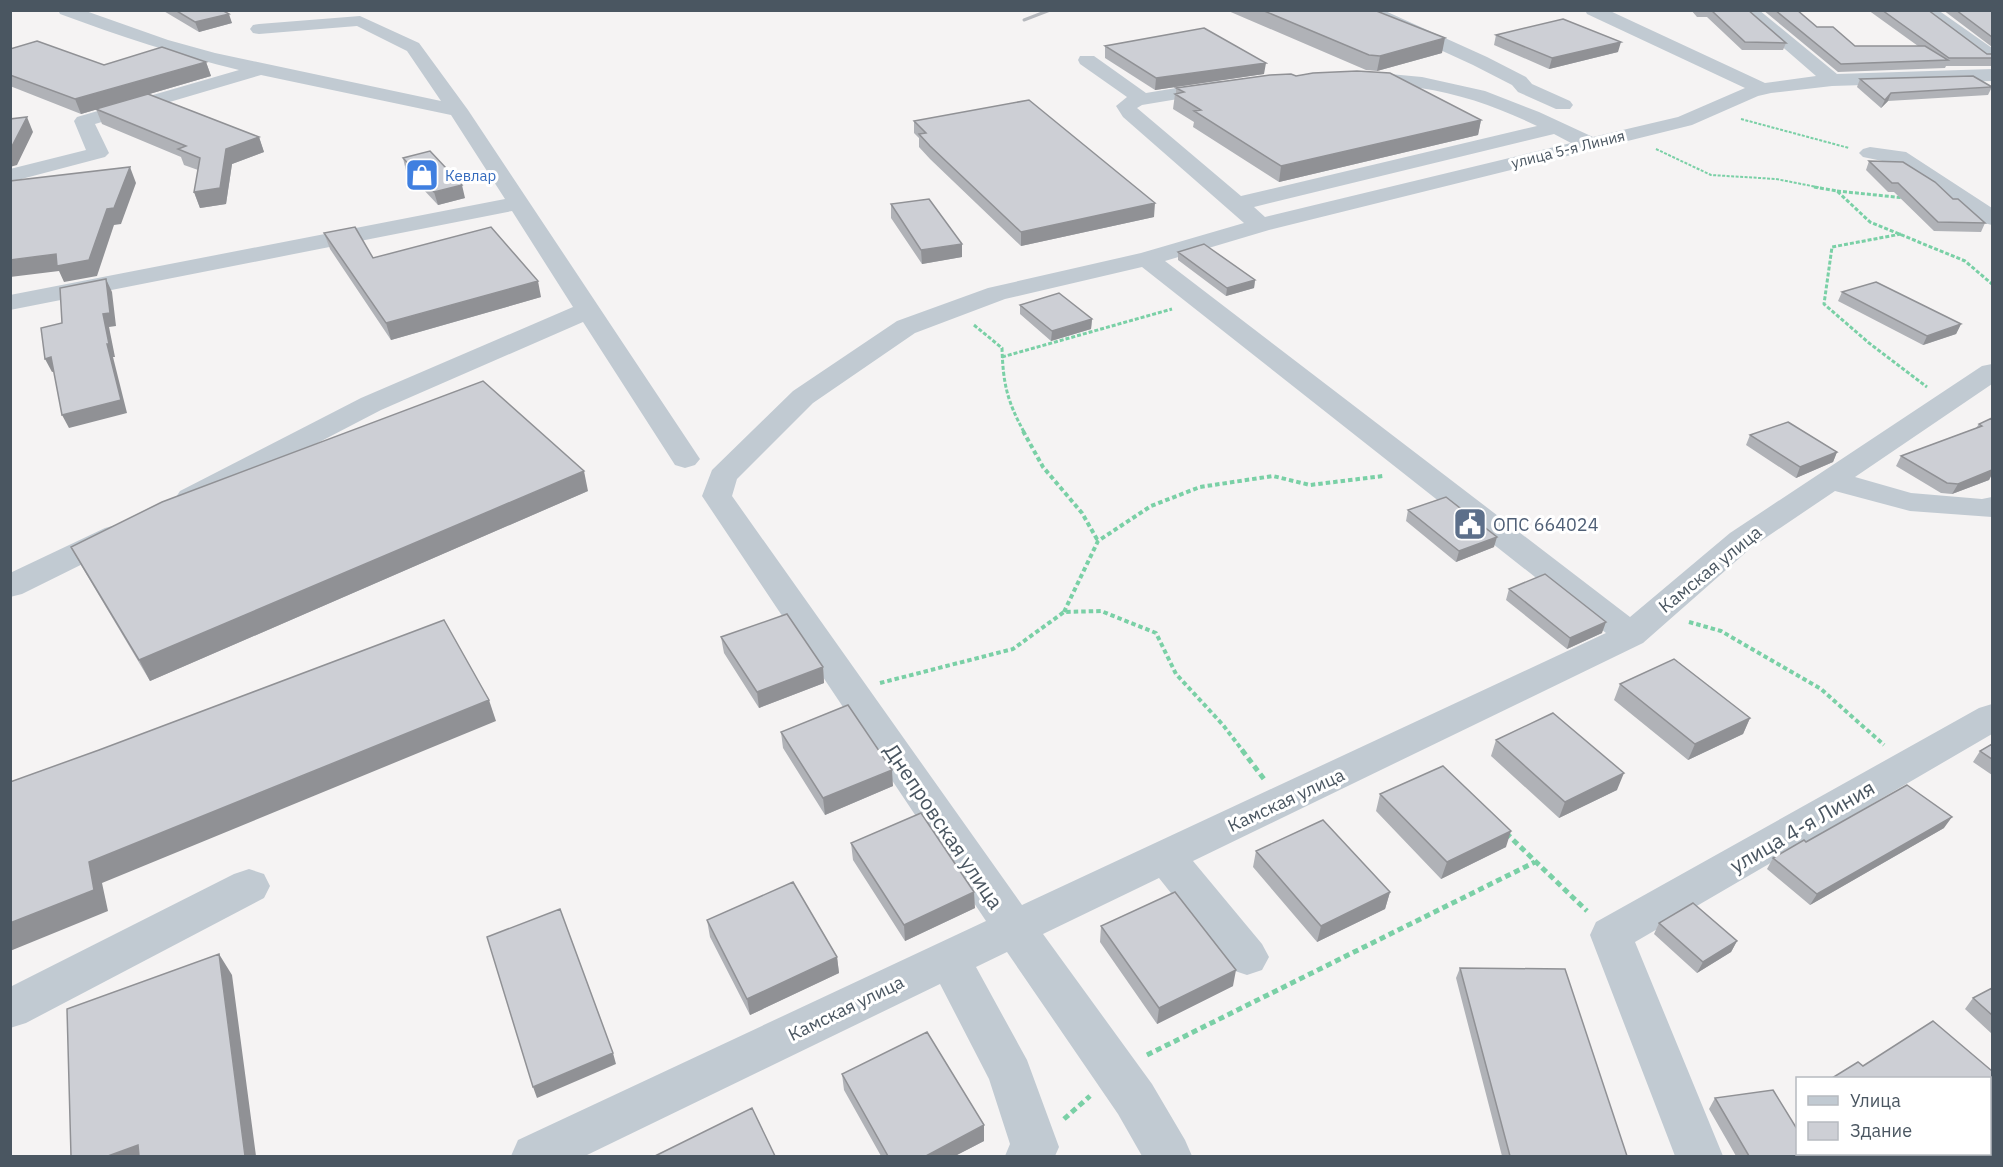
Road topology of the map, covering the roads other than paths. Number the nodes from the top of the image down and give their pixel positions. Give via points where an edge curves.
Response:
1 (66, 10) edge
2 (1368, 10) edge
3 (1593, 10) edge
4 (1748, 10) edge
5 (1926, 10) edge
6 (357, 16) edge
7 (259, 29) dead end
8 (1992, 56) edge
9 (1087, 60) dead end
10 (260, 70) junction
11 (1992, 75) edge
12 (1338, 78) edge
13 (1832, 80) junction
14 (1243, 84) edge
15 (1763, 89) junction
16 (1142, 99) junction
17 (458, 110) junction
18 (1576, 112) dead end
19 (1596, 121) dead end
20 (1557, 127) junction
21 (1626, 135) junction
22 (1590, 144) junction
23 (1870, 153) road end
24 (10, 176) edge
25 (518, 202) junction
26 (1238, 204) junction
27 (1992, 218) edge
28 (1261, 225) junction
29 (1147, 259) junction
30 (10, 303) edge
31 (588, 310) junction
32 (1992, 372) edge
33 (685, 459) dead end
34 (1830, 480) junction
35 (717, 496) joint
36 (1992, 506) edge
37 (169, 508) edge
38 (137, 525) edge
39 (10, 586) edge
40 (1644, 624) junction
41 (1992, 717) edge
42 (1166, 857) junction
43 (249, 886) dead end
44 (1014, 928) junction
45 (1248, 957) dead end
46 (949, 959) junction
47 (10, 1009) edge
48 (1032, 1152) edge
49 (535, 1156) edge
50 (1168, 1156) edge
51 (1699, 1156) edge

1 - 10 street via 111,29
2 - 18 street via 1480,61
3 - 15 street
4 - 13 street
5 - 8 street
6 - 7 street
6 - 17 street via 413,47
9 - 16 street
10 - 17 street
10 - 24 street via 84,121 98,153
11 - 13 street, улица 5-я Линия
12 - 20 street via 1439,84 1488,97
13 - 15 street, улица 5-я Линия
14 - 16 street
15 - 21 street, улица 5-я Линия via 1684,121
16 - 26 street via 1131,102 1126,109
17 - 25 street
19 - 21 street
20 - 22 street
20 - 26 street
21 - 22 street, улица 5-я Линия
22 - 28 street, улица 5-я Линия
23 - 27 street via 1898,157
25 - 30 street
25 - 31 street
26 - 28 street
28 - 29 street, улица 5-я Линия
29 - 35 street, улица 5-я Линия via 997,293 906,327 803,397 723,476
29 - 40 street via 1421,472
31 - 33 street
31 - 37 street via 371,404
32 - 34 street, Камская улица
34 - 36 street via 1910,502 1988,509
34 - 40 street, Камская улица via 1741,540
35 - 44 street, Днепровская улица
38 - 39 street
40 - 42 street, Камская улица
41 - 51 street, улица 4-я Линия via 1611,935
42 - 44 street, Камская улица
42 - 45 street
43 - 47 street
44 - 46 street, Камская улица
44 - 50 street, Днепровская улица via 1135,1099
46 - 48 street via 1011,1075
46 - 49 street, Камская улица

